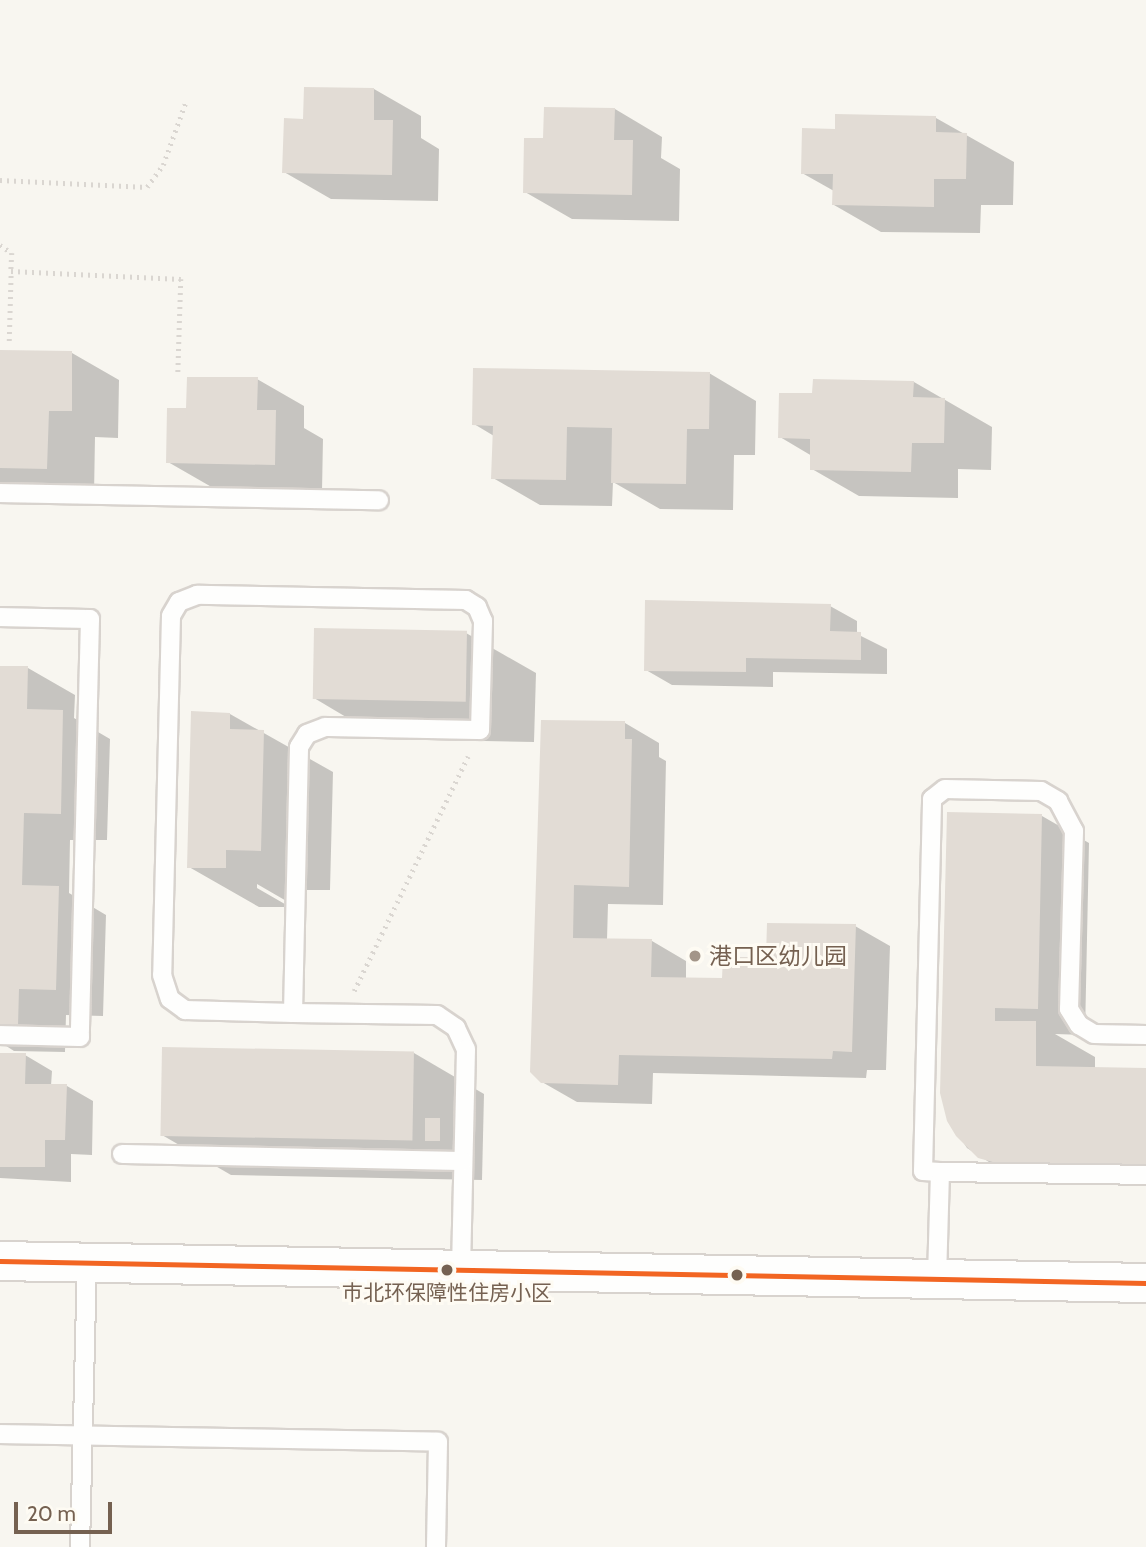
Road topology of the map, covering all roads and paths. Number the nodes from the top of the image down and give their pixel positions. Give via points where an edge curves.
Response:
1 (186, 101) dead end
2 (0, 180) edge
3 (0, 245) edge
4 (11, 271) junction
5 (9, 341) dead end
6 (178, 373) dead end
7 (0, 493) edge
8 (379, 499) dead end
9 (0, 617) edge
10 (480, 730) junction
11 (293, 1013) junction
12 (343, 1014) junction
13 (0, 1035) edge
14 (1146, 1035) edge
15 (122, 1154) dead end
16 (464, 1161) junction
17 (940, 1171) junction
18 (1146, 1175) edge
19 (0, 1261) edge
20 (87, 1262) junction
21 (461, 1269) junction
22 (937, 1279) junction
23 (1146, 1283) edge
24 (0, 1434) edge
25 (82, 1436) junction
26 (80, 1547) edge
27 (436, 1547) edge

1 - 2 path via 163,165 147,187
3 - 4 path via 12,253
4 - 5 path
4 - 6 path via 181,279
7 - 8 lane
9 - 13 lane via 90,619 80,1037
10 - 11 lane via 325,727 307,734 299,747
10 - 11 lane via 483,621 477,607 466,600 197,595 179,602 171,616 163,975 170,999 185,1010
10 - 12 path
11 - 12 lane
12 - 16 lane via 437,1016 456,1028 466,1049
14 - 17 lane via 1094,1034 1079,1025 1069,1009 1074,831 1058,801 1041,790 945,789 932,799 923,1171
15 - 16 lane
16 - 21 lane
17 - 18 lane
17 - 22 lane
19 - 20 street
20 - 21 street
20 - 25 lane
21 - 22 street
22 - 23 street
24 - 25 lane
25 - 26 lane
25 - 27 lane via 438,1442

